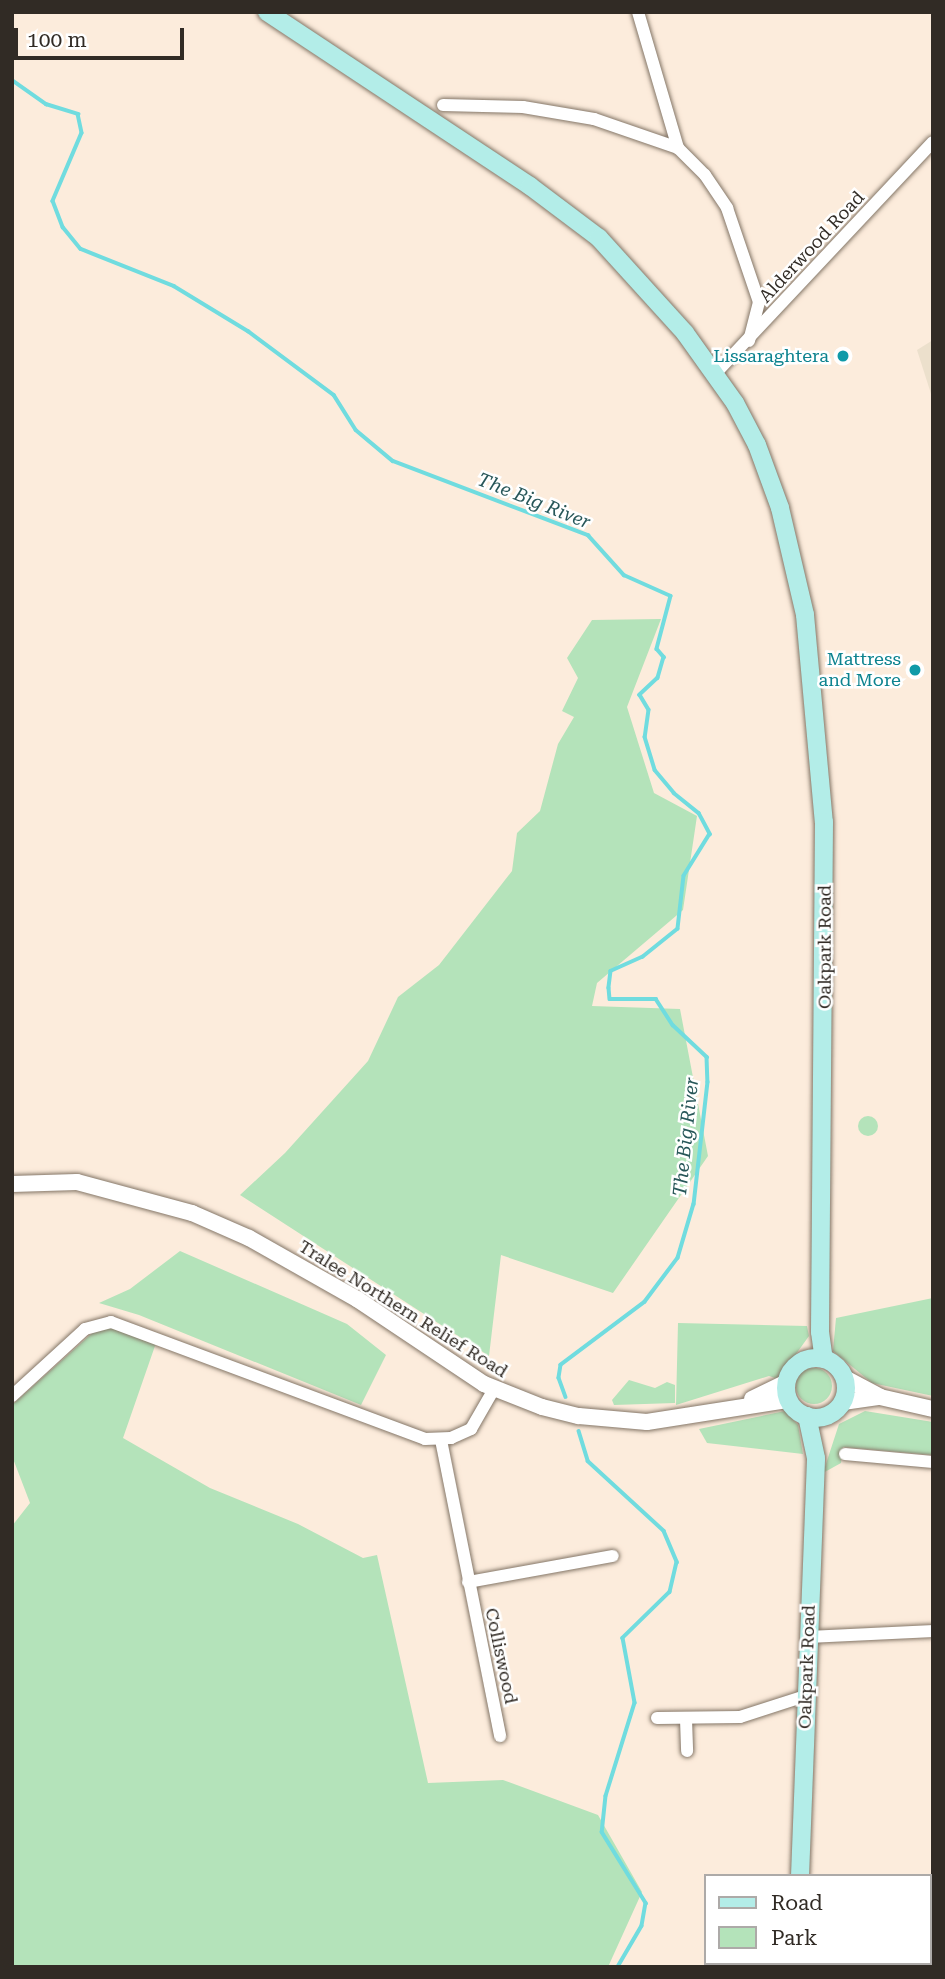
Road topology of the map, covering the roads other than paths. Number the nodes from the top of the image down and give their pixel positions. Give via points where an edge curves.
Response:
1 (267, 12) edge
2 (638, 12) edge
3 (443, 105) dead end
4 (933, 142) edge
5 (677, 148) junction
6 (749, 341) junction
7 (715, 374) junction
8 (12, 1184) edge
9 (820, 1332) junction
10 (824, 1359) junction
11 (806, 1360) junction
12 (845, 1378) junction
13 (494, 1389) junction
14 (788, 1391) junction
15 (12, 1396) edge
16 (880, 1397) junction
17 (843, 1402) junction
18 (933, 1409) edge
19 (807, 1416) junction
20 (825, 1418) junction
21 (441, 1440) junction
22 (845, 1454) dead end
23 (816, 1458) junction
24 (933, 1462) edge
25 (613, 1556) dead end
26 (468, 1582) junction
27 (933, 1631) edge
28 (809, 1637) junction
29 (806, 1696) junction
30 (657, 1718) dead end
31 (686, 1719) junction
32 (500, 1736) dead end
33 (687, 1751) dead end
34 (800, 1874) edge

1 - 7 main road, Oakpark Road via 530,186 599,238 662,303
2 - 5 street
3 - 5 street via 523,107 594,119
4 - 6 street, Alderwood Road
5 - 6 street via 705,175 727,208 759,302
6 - 7 street, Alderwood Road
7 - 9 main road, Oakpark Road via 757,445 795,562 805,615 824,822
8 - 13 street, Tralee Northern Relief Road via 77,1182 192,1213 249,1238 357,1299 426,1349
9 - 10 main road, Oakpark Road
9 - 11 main road
10 - 11 main road
10 - 12 main road
11 - 14 main road via 791,1372
12 - 16 street
12 - 17 main road
13 - 14 street, Tralee Northern Relief Road via 542,1407 622,1421 685,1419
13 - 21 street via 471,1429
14 - 19 main road
15 - 21 street via 85,1329 111,1322 425,1439
16 - 17 street
16 - 18 street
17 - 20 main road
19 - 20 main road
19 - 23 main road
20 - 23 main road
21 - 26 street, Colliswood
22 - 24 street
23 - 28 main road, Oakpark Road
25 - 26 street
26 - 32 street, Colliswood
27 - 28 street
28 - 29 main road, Oakpark Road
29 - 31 street via 740,1717
29 - 34 main road, Oakpark Road
30 - 31 street
31 - 33 street

